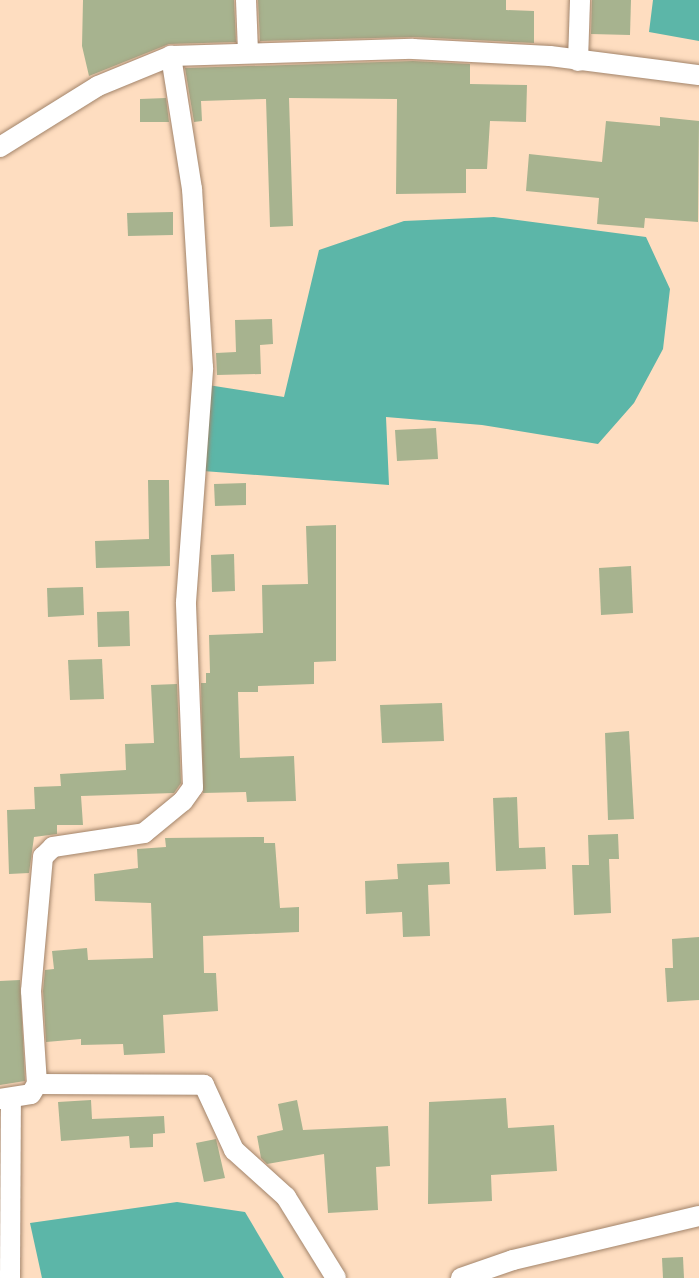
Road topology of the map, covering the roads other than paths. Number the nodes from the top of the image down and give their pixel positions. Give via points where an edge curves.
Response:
1 (246, 0) edge
2 (580, 0) edge
3 (248, 52) junction
4 (171, 56) junction
5 (578, 61) junction
6 (699, 75) edge
7 (0, 147) edge
8 (37, 1084) junction
9 (5, 1100) edge
10 (699, 1216) edge
11 (10, 1278) edge
12 (336, 1278) edge
13 (461, 1278) edge

1 - 3 street
2 - 5 street
3 - 4 street
3 - 5 street via 413,49
4 - 7 street via 98,86
4 - 8 street via 192,189 203,368 186,602 193,787 183,801 144,833 53,847 43,857 31,990
5 - 6 street
8 - 9 street via 31,1094
8 - 12 street via 204,1085 234,1150 286,1197
9 - 11 street
10 - 13 street via 513,1260

